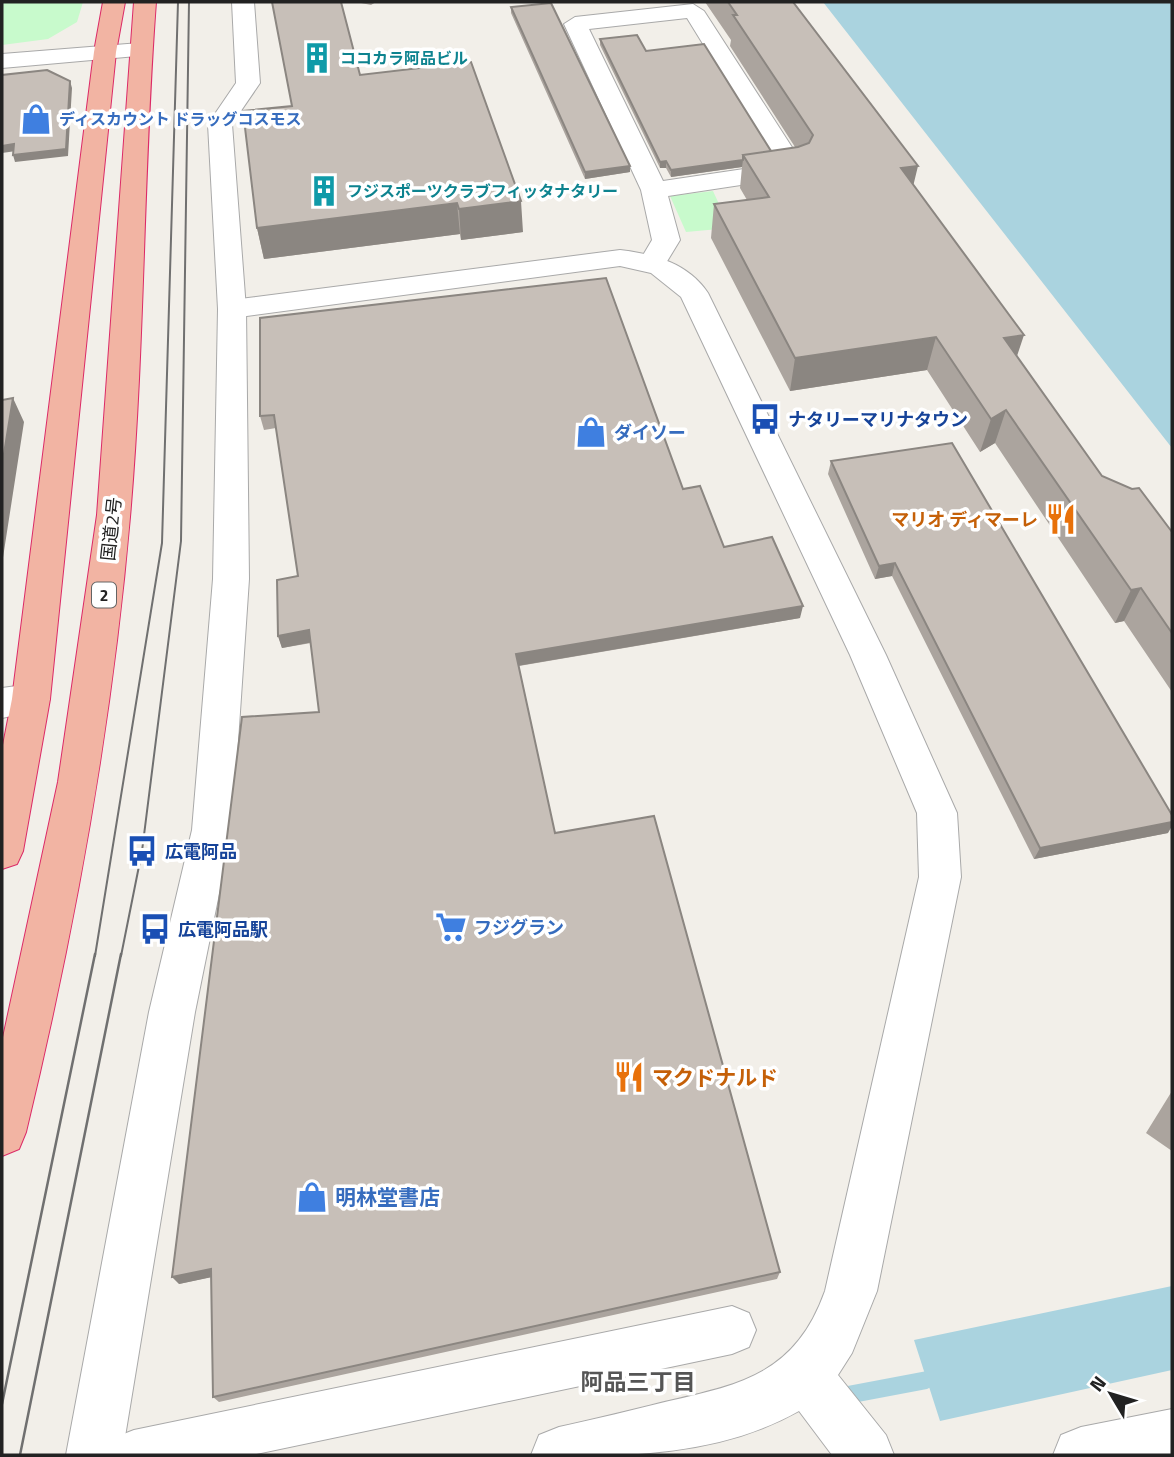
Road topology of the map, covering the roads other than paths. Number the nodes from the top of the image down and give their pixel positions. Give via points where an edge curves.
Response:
1 (114, 2) edge
2 (145, 2) edge
3 (243, 2) edge
4 (140, 50) junction
5 (105, 52) junction
6 (2, 61) edge
7 (654, 190) junction
8 (653, 262) junction
9 (232, 309) junction
10 (16, 701) edge
11 (2, 851) edge
12 (2, 1132) edge
13 (732, 1330) dead end
14 (804, 1374) junction
15 (1172, 1436) edge
16 (861, 1449) edge
17 (94, 1455) edge
18 (134, 1455) edge
19 (559, 1455) edge
20 (1081, 1455) edge

1 - 5 highway
2 - 4 highway, 国道2号 / 2
3 - 9 street via 248,83 220,124
4 - 5 street
4 - 12 highway, 国道2号 / 2 via 121,427 94,692 33,1016
5 - 6 street
5 - 10 highway
7 - 7 street via 574,28 575,24 693,11 793,169
7 - 8 street via 666,240
8 - 9 street via 620,258 572,262
8 - 14 street via 679,277 694,293 868,655 937,813 940,877 842,1320 829,1346
9 - 17 street via 231,579 212,830 172,1012
10 - 11 highway
13 - 18 street
14 - 16 street
14 - 19 street via 771,1399 735,1413
15 - 20 street

